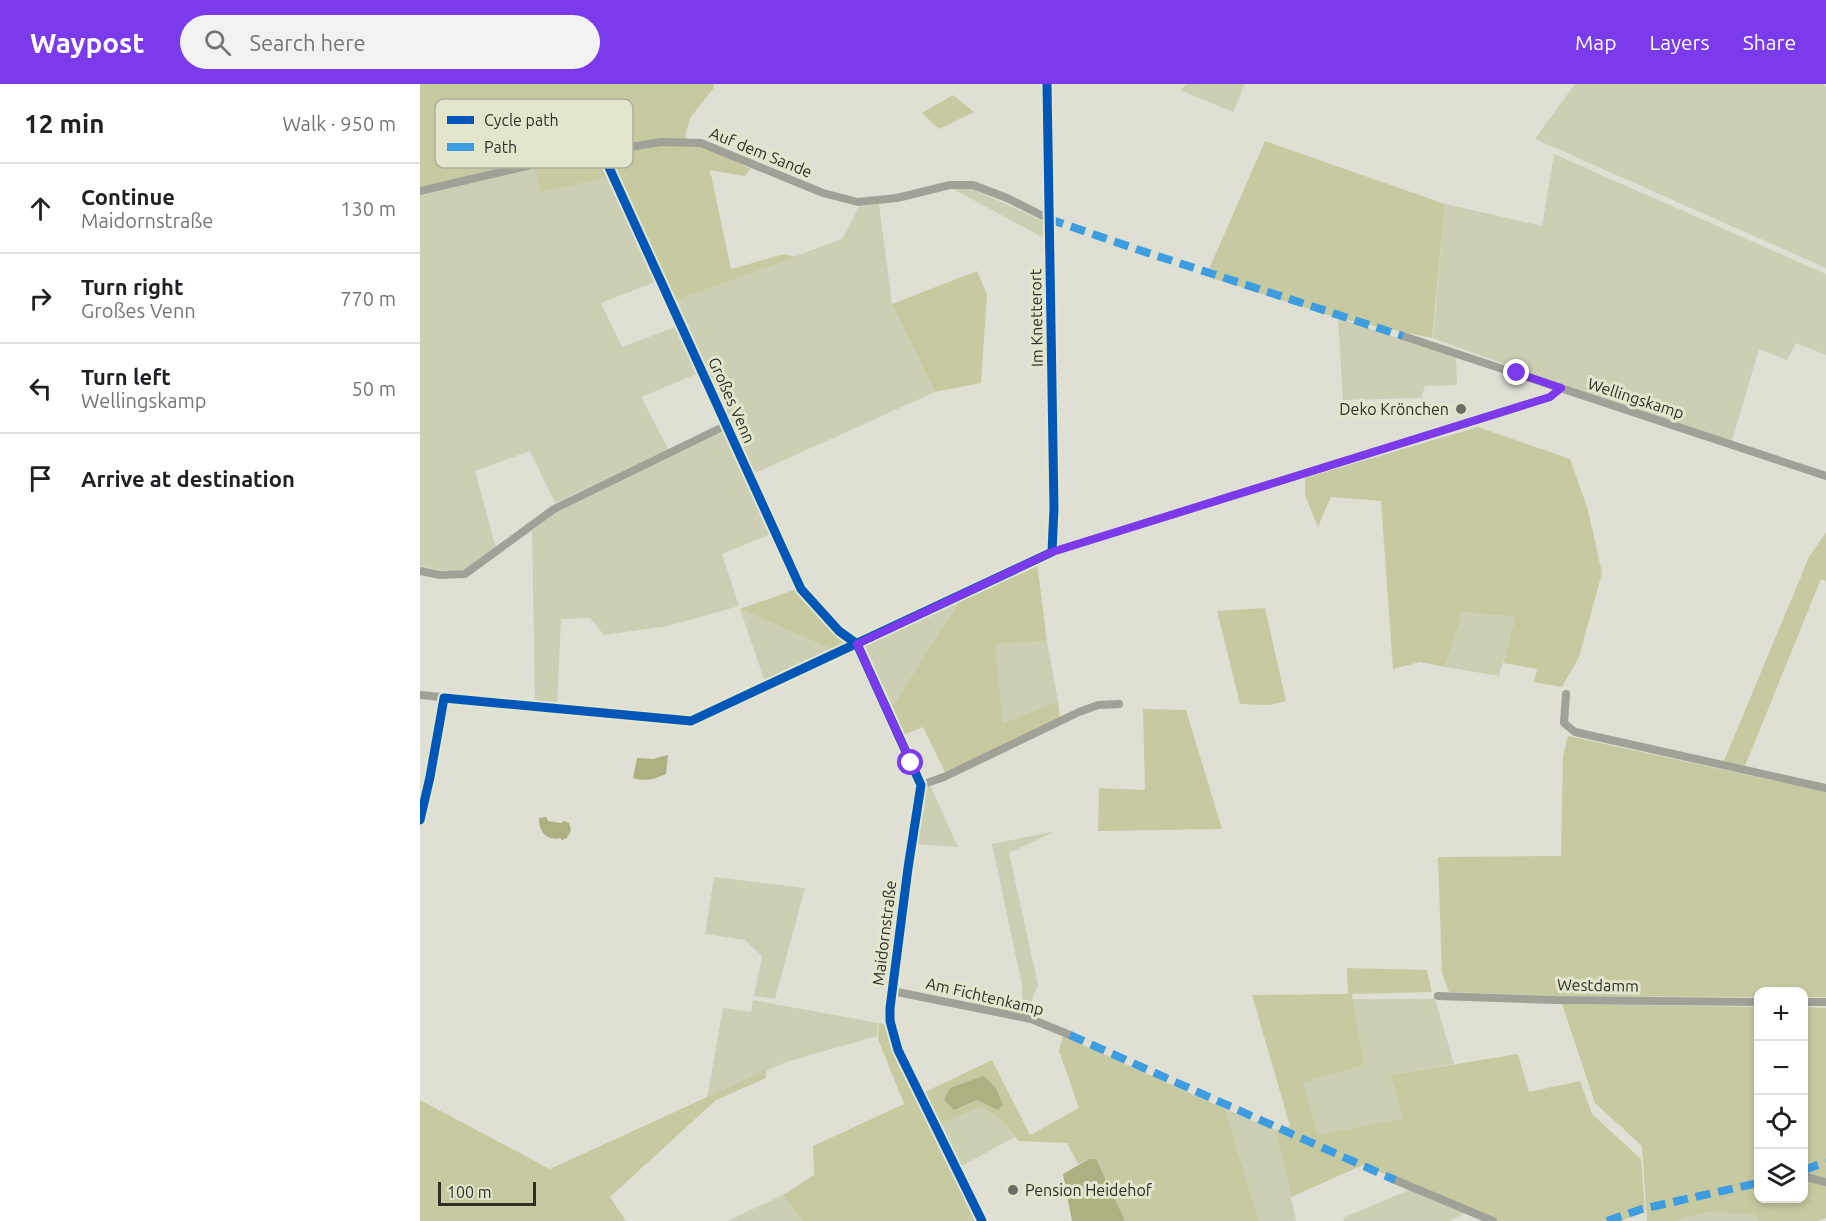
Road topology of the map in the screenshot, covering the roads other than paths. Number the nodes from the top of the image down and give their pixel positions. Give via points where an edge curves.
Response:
1 (1047, 84) edge
2 (633, 147) edge
3 (518, 168) edge
4 (609, 168) edge
5 (420, 191) edge
6 (1049, 219) junction
7 (1403, 336) dead end
8 (1561, 388) junction
9 (727, 425) junction
10 (1826, 476) edge
11 (1052, 552) junction
12 (420, 571) edge
13 (857, 644) junction
14 (1566, 693) dead end
15 (420, 695) edge
16 (444, 698) junction
17 (1119, 704) dead end
18 (921, 785) junction
19 (1826, 788) edge
20 (420, 820) edge
21 (892, 991) junction
22 (1437, 996) dead end
23 (1754, 1002) edge
24 (1808, 1002) edge
25 (1826, 1002) edge
26 (1070, 1035) dead end
27 (1808, 1178) edge
28 (1395, 1180) dead end
29 (1826, 1182) edge
30 (982, 1221) edge
31 (1493, 1221) edge

1 - 6 street, Im Knetterort
2 - 6 street, Auf dem Sande via 661,142 701,143 823,193 858,202 897,198 950,185 973,185
3 - 5 street, Auf dem Sande
4 - 9 street, Großes Venn
6 - 11 street, Im Knetterort
7 - 8 street, Wellingskamp
8 - 10 street, Wellingskamp
8 - 11 street via 1550,397
9 - 12 street, Großes Venn via 554,509 465,574
9 - 13 street, Großes Venn via 801,589 839,631
11 - 13 street
13 - 16 street via 691,721
13 - 18 street
14 - 19 street via 1564,723 1575,732
15 - 16 street
16 - 20 street
17 - 18 street via 1098,705 1079,712
18 - 21 street, Maidornstraße
21 - 26 street, Am Fichtenkamp via 1031,1019
21 - 30 street, Maidornstraße via 890,1021 898,1050
22 - 23 street, Westdamm
24 - 25 street
27 - 29 street
28 - 31 street

